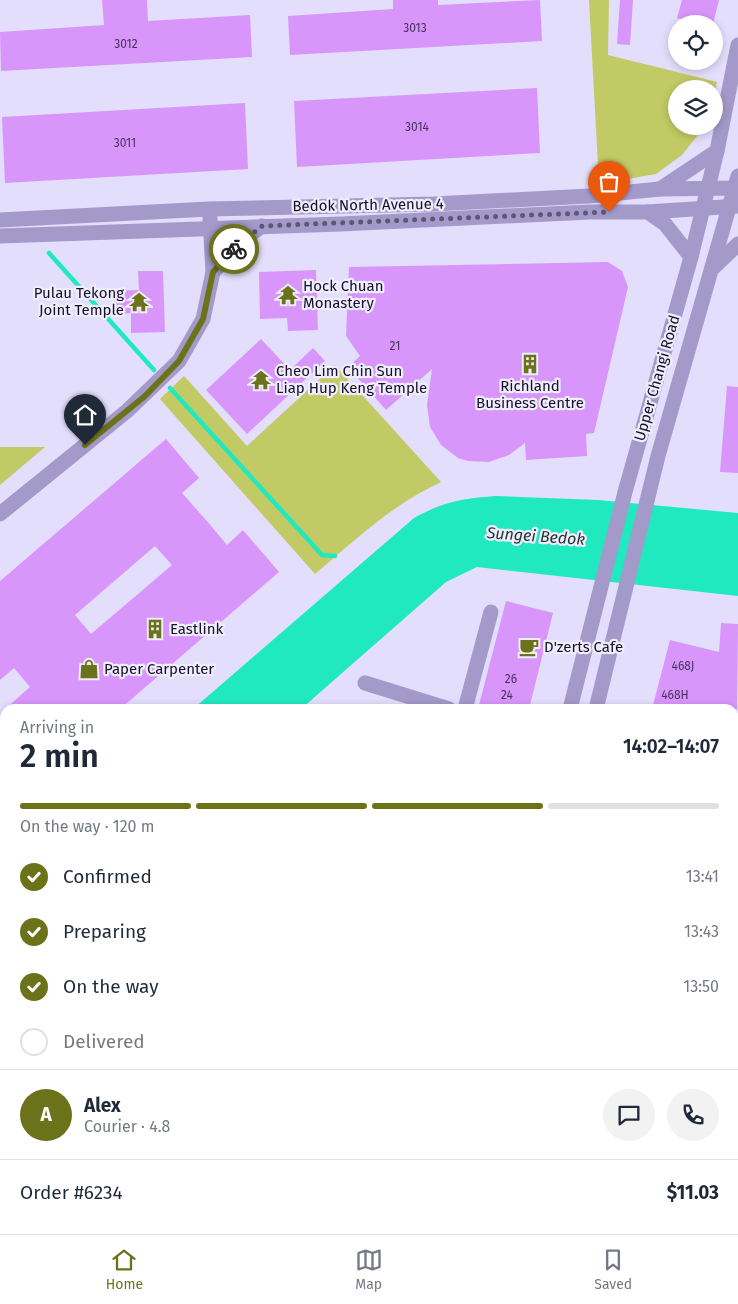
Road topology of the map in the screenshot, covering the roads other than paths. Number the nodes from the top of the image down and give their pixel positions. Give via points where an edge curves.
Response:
1 (738, 45) edge
2 (717, 151) junction
3 (737, 184) edge
4 (660, 188) junction
5 (708, 189) junction
6 (734, 206) edge
7 (209, 209) junction
8 (702, 209) junction
9 (648, 212) junction
10 (0, 220) edge
11 (262, 226) junction
12 (210, 228) junction
13 (0, 236) edge
14 (738, 244) edge
15 (691, 257) junction
16 (713, 268) junction
17 (213, 272) junction
18 (0, 514) edge
19 (491, 612) dead end
20 (365, 683) dead end
21 (432, 704) edge
22 (466, 704) edge
23 (571, 704) edge
24 (597, 704) edge

1 - 2 street, Upper Changi Road
2 - 4 street
2 - 5 street, Upper Changi Road
3 - 5 street, Bedok North Avenue 4
3 - 6 street, Upper Changi Road
4 - 5 street, Bedok North Avenue 4
4 - 7 street, Bedok North Avenue 4 via 589,196 434,204
5 - 8 street, Upper Changi Road
6 - 8 street, Bedok North Avenue 4
6 - 16 street, Upper Changi Road
7 - 10 street, Bedok North Avenue 4
7 - 12 street
8 - 9 street, Bedok North Avenue 4
8 - 15 street, Upper Changi Road
9 - 11 street, Bedok North Avenue 4
9 - 15 street via 665,224
11 - 12 street, Bedok North Avenue 4
11 - 17 street via 244,239
12 - 13 street, Bedok North Avenue 4
12 - 17 street
14 - 16 street
15 - 23 street, Upper Changi Road via 624,496
16 - 24 street, Upper Changi Road via 647,499
17 - 18 street via 203,319 179,361 127,411
19 - 22 street
20 - 21 street

